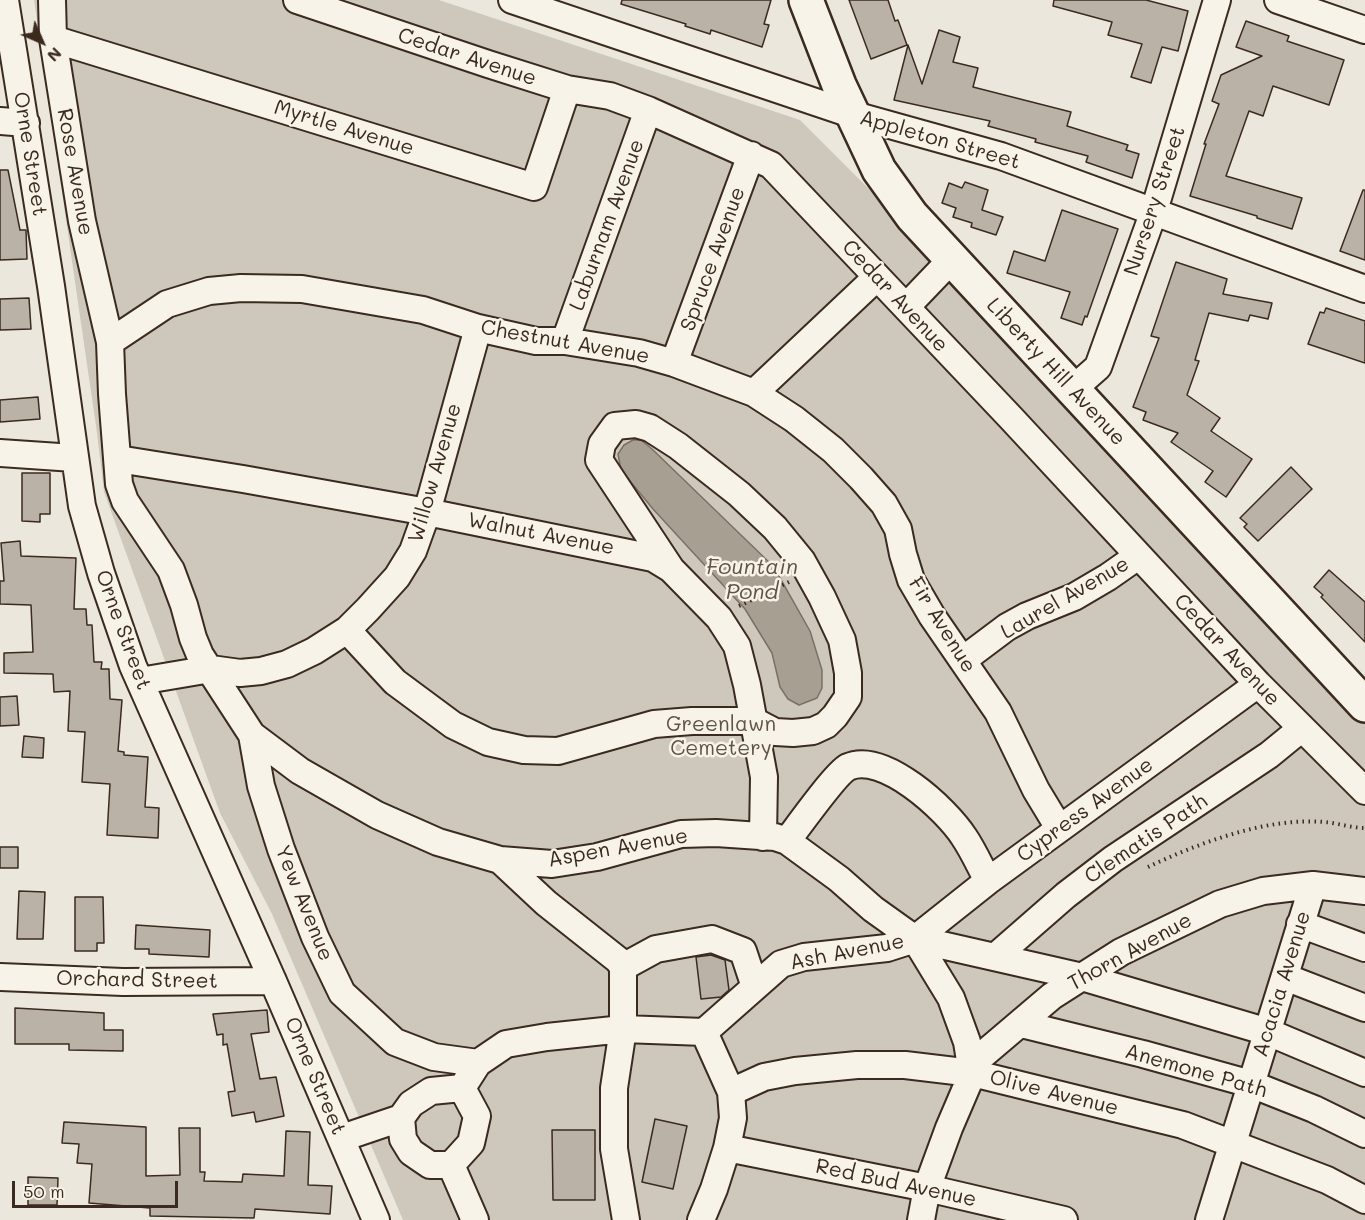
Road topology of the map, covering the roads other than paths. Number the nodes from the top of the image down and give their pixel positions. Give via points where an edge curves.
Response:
1 (5, 0) edge
2 (52, 0) edge
3 (297, 0) edge
4 (512, 0) edge
5 (806, 0) edge
6 (1217, 0) edge
7 (1278, 0) edge
8 (1365, 30) edge
9 (53, 39) junction
10 (567, 89) junction
11 (648, 110) junction
12 (854, 116) junction
13 (0, 122) edge
14 (26, 123) junction
15 (751, 155) junction
16 (1154, 211) junction
17 (952, 259) junction
18 (877, 278) junction
19 (1365, 289) edge
20 (906, 307) junction
21 (478, 328) junction
22 (565, 341) junction
23 (110, 342) junction
24 (674, 363) junction
25 (1072, 390) junction
26 (754, 393) junction
27 (0, 453) edge
28 (74, 458) junction
29 (118, 459) junction
30 (427, 512) junction
31 (1138, 556) junction
32 (671, 569) junction
33 (347, 630) junction
34 (963, 660) junction
35 (211, 669) junction
36 (261, 671) junction
37 (140, 681) junction
38 (1258, 684) junction
39 (1365, 705) edge
40 (237, 710) junction
41 (754, 721) junction
42 (1302, 729) junction
43 (252, 735) junction
44 (1365, 791) edge
45 (1059, 828) junction
46 (775, 839) junction
47 (500, 860) junction
48 (988, 881) junction
49 (1313, 885) junction
50 (1365, 891) edge
51 (1300, 924) junction
52 (915, 939) junction
53 (1365, 948) edge
54 (995, 957) junction
55 (623, 967) junction
56 (0, 977) edge
57 (1082, 977) junction
58 (1285, 977) junction
59 (273, 981) junction
60 (755, 987) junction
61 (1365, 1008) edge
62 (1021, 1024) junction
63 (623, 1029) junction
64 (704, 1032) junction
65 (1268, 1032) junction
66 (478, 1063) junction
67 (972, 1073) junction
68 (1365, 1073) edge
69 (1251, 1084) junction
70 (462, 1088) junction
71 (731, 1092) junction
72 (401, 1118) junction
73 (1365, 1134) edge
74 (342, 1138) junction
75 (1232, 1144) junction
76 (727, 1148) junction
77 (451, 1165) junction
78 (927, 1188) junction
79 (1365, 1200) edge
80 (376, 1220) edge
81 (475, 1220) edge
82 (626, 1220) edge
83 (701, 1220) edge
84 (921, 1220) edge
85 (1064, 1220) edge
86 (1209, 1220) edge

1 - 14 street, Orne Street
2 - 9 street, Rose Avenue
3 - 10 street, Cedar Avenue
4 - 12 street, Appleton Street
5 - 12 main road, Liberty Hill Avenue
6 - 16 street, Nursery Street
7 - 8 street
9 - 10 street, Myrtle Avenue via 534,187
9 - 23 street, Rose Avenue via 82,221
10 - 11 street, Cedar Avenue via 610,96
11 - 15 street, Cedar Avenue
11 - 22 street, Laburnam Avenue
12 - 16 street, Appleton Street via 1001,156
12 - 17 main road, Liberty Hill Avenue via 895,194
13 - 14 street
14 - 28 street, Orne Street
15 - 18 street, Cedar Avenue via 771,165
15 - 24 street, Spruce Avenue
16 - 19 street, Appleton Street
16 - 25 street, Nursery Street via 1098,368
17 - 20 street
17 - 25 main road, Liberty Hill Avenue
18 - 20 street, Cedar Avenue
18 - 26 street
20 - 31 street, Cedar Avenue
21 - 22 street, Chestnut Avenue via 536,341
21 - 23 street, Chestnut Avenue via 423,310 322,292 241,288 209,291 167,304
21 - 30 street, Willow Avenue
22 - 24 street, Chestnut Avenue
23 - 29 street, Rose Avenue
24 - 26 street, Chestnut Avenue
25 - 39 main road, Liberty Hill Avenue
26 - 34 street, Fir Avenue via 832,450 884,504 898,529 911,580
27 - 28 street
28 - 37 street, Orne Street via 82,506 101,573
29 - 30 street, Walnut Avenue
29 - 35 street, Yew Avenue via 124,501 171,570 200,655
30 - 32 street, Walnut Avenue via 630,552 653,558
30 - 33 street, Willow Avenue via 413,551 397,577
31 - 34 street, Laurel Avenue via 1074,597 1007,627
31 - 38 street, Cedar Avenue
32 - 41 street, Walnut Avenue via 718,618 737,646
32 - 41 street via 599,460 602,444 615,426 636,424 650,428 707,468 776,528 822,597 842,640 848,698 826,725 813,731 776,732
33 - 36 street, Willow Avenue via 314,651
33 - 41 street via 395,682 434,712 488,742 524,750 558,750 654,724
34 - 45 street, Fir Avenue via 998,712
35 - 36 street, Willow Avenue via 240,674
35 - 37 street, Willow Avenue
35 - 40 street, Yew Avenue
36 - 40 street
37 - 59 street, Orne Street
38 - 42 street, Cedar Avenue
38 - 45 street, Cypress Avenue
40 - 43 street, Yew Avenue
41 - 46 street, Walnut Avenue
42 - 44 street, Cedar Avenue
42 - 54 street, Clematis Path via 1113,859
43 - 47 street, Aspen Avenue via 300,771 377,815 438,842
43 - 66 street, Yew Avenue via 261,786 281,849 315,937 342,993 395,1042 434,1057
45 - 48 street, Cypress Avenue
46 - 47 street, Aspen Avenue via 681,834 552,864
46 - 48 street via 847,768 865,764 881,767 910,783 934,804 963,836
46 - 52 street via 839,879
47 - 55 street
48 - 52 street, Cypress Avenue
49 - 50 street, Thorn Avenue
49 - 51 street, Acacia Avenue
49 - 57 street, Thorn Avenue via 1263,891 1220,904 1121,952
51 - 53 street
51 - 58 street, Acacia Avenue
52 - 54 street, Ash Avenue
52 - 60 street, Ash Avenue via 887,948 804,957 780,964
52 - 67 street via 951,998 967,1042
54 - 57 street, Ash Avenue
55 - 60 street via 656,949 712,939 743,951
55 - 63 street
56 - 59 street, Orchard Street via 123,982
57 - 62 street, Thorn Avenue via 1052,996
57 - 65 street, Ash Avenue
58 - 61 street
58 - 65 street, Acacia Avenue
59 - 74 street, Orne Street
60 - 64 street, Ash Avenue
62 - 67 street, Thorn Avenue via 979,1058
62 - 69 street, Anemone Path
63 - 64 street
63 - 66 street via 506,1044
63 - 82 street via 614,1088 614,1149
64 - 71 street
65 - 68 street, Ash Avenue
65 - 69 street, Acacia Avenue
66 - 70 street
67 - 71 street, Olive Avenue via 905,1065 857,1065 764,1077
67 - 75 street, Olive Avenue via 1183,1125
67 - 78 street, Thorn Avenue
69 - 73 street, Anemone Path
69 - 75 street, Acacia Avenue
70 - 72 street via 431,1091 411,1104
70 - 77 street via 477,1116 471,1143
71 - 76 street via 733,1118
72 - 74 street
72 - 77 street via 403,1138 411,1152 430,1165
74 - 80 street, Orne Street
75 - 79 street, Olive Avenue via 1327,1180
75 - 86 street, Acacia Avenue
76 - 78 street, Red Bud Avenue
76 - 83 street
77 - 81 street
78 - 84 street, Thorn Avenue
78 - 85 street, Red Bud Avenue

